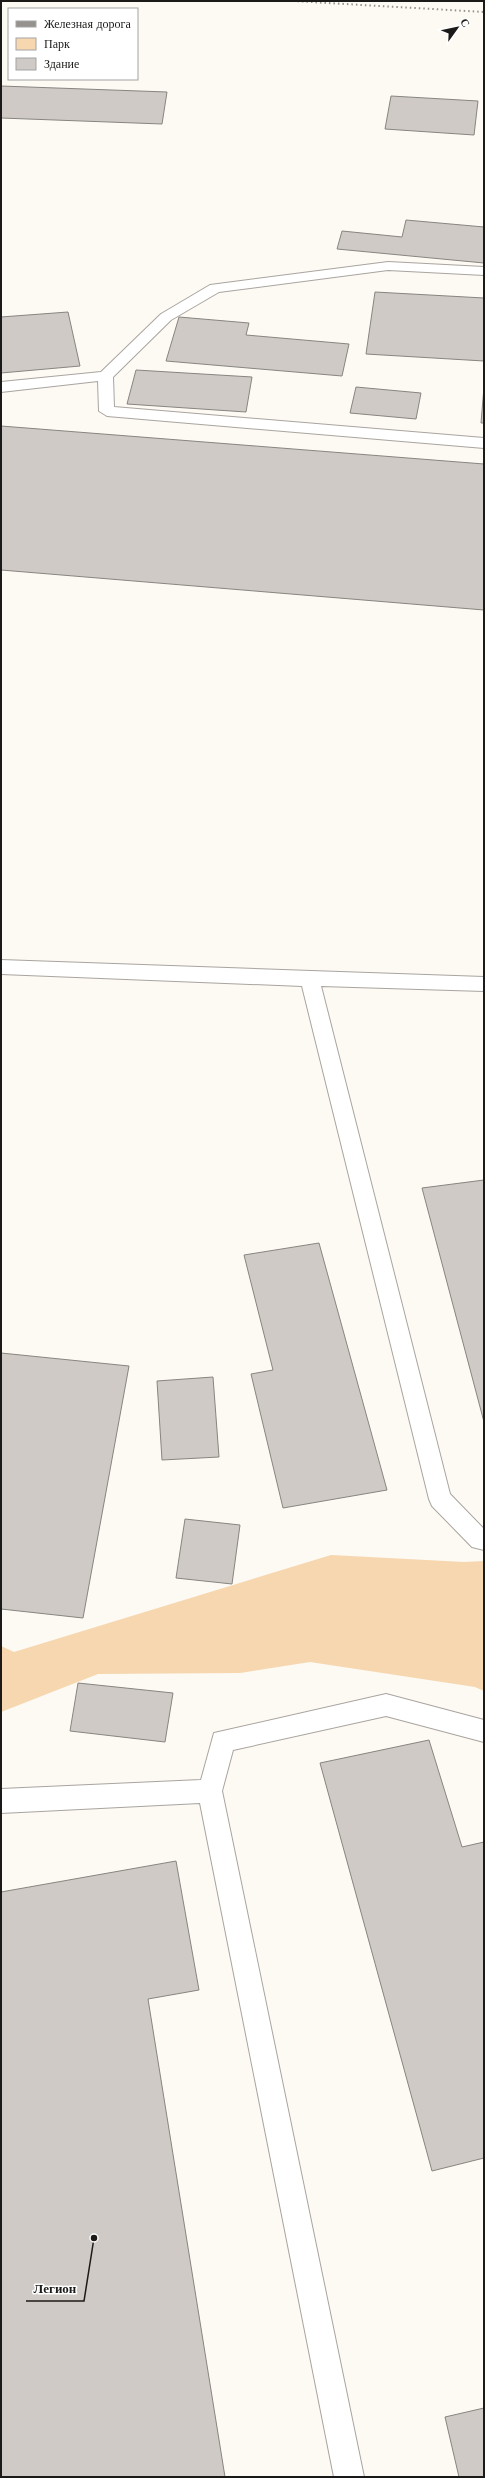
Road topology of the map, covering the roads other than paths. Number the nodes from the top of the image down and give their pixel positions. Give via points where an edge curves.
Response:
1 (484, 271) edge
2 (105, 376) junction
3 (1, 387) edge
4 (484, 443) edge
5 (1, 967) edge
6 (310, 979) junction
7 (484, 984) edge
8 (484, 1540) edge
9 (484, 1731) edge
10 (210, 1791) junction
11 (1, 1801) edge
12 (349, 2477) edge

1 - 2 lane via 388,266 215,288 166,317
2 - 3 lane
2 - 4 lane via 107,411
5 - 6 lane
6 - 7 lane
6 - 8 lane via 440,1499 480,1540
9 - 10 lane via 386,1705 223,1741
10 - 11 lane
10 - 12 lane

